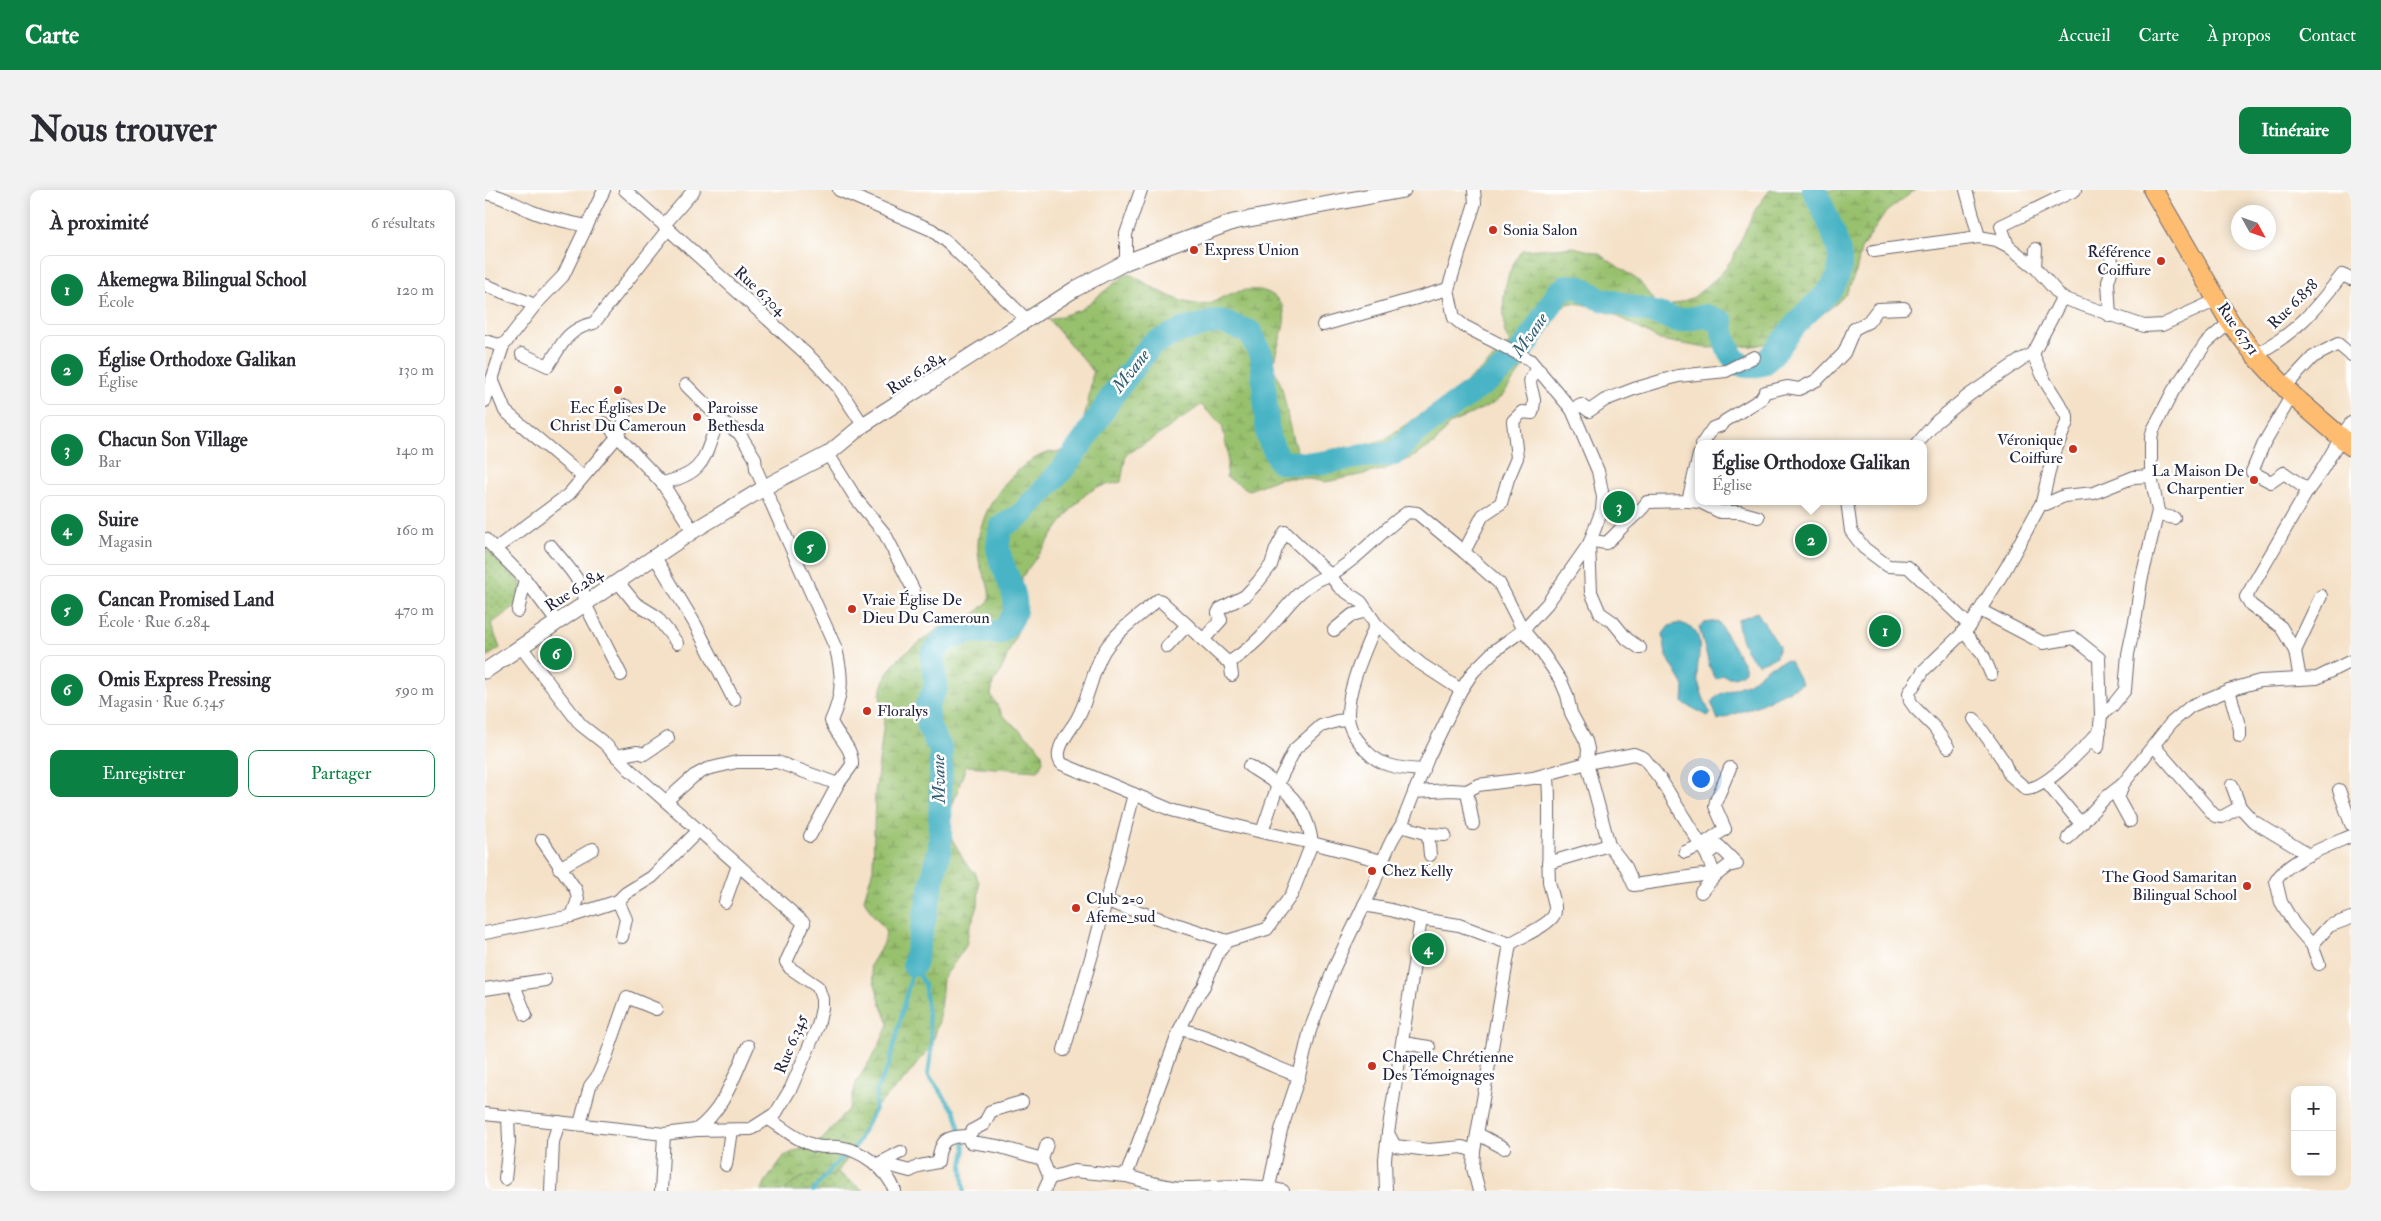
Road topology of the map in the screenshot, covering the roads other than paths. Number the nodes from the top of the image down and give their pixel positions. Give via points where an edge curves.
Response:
1 (604, 190) edge
2 (625, 190) edge
3 (694, 190) edge
4 (839, 190) edge
5 (1141, 190) edge
6 (1403, 190) edge
7 (1474, 190) edge
8 (1966, 190) edge
9 (2075, 190) edge
10 (2153, 190) edge
11 (493, 192) edge
12 (1356, 194) edge
13 (587, 226) junction
14 (666, 227) junction
15 (1979, 238) junction
16 (2009, 246) junction
17 (2036, 249) dead end
18 (1874, 251) dead end
19 (2110, 253) dead end
20 (1126, 262) junction
21 (2351, 264) edge
22 (2035, 267) junction
23 (2347, 277) edge
24 (485, 285) edge
25 (1448, 289) junction
26 (2062, 298) junction
27 (2217, 300) junction
28 (535, 305) junction
29 (1904, 308) dead end
30 (2110, 316) junction
31 (1027, 320) junction
32 (2230, 322) junction
33 (1323, 324) dead end
34 (485, 341) edge
35 (503, 346) junction
36 (522, 354) dead end
37 (2033, 354) junction
38 (2255, 355) junction
39 (2351, 355) edge
40 (1754, 357) dead end
41 (1540, 371) junction
42 (492, 379) junction
43 (686, 386) dead end
44 (2288, 391) junction
45 (485, 401) edge
46 (626, 406) dead end
47 (1572, 410) junction
48 (720, 418) junction
49 (603, 423) dead end
50 (863, 425) junction
51 (2347, 435) edge
52 (617, 437) junction
53 (1704, 440) edge
54 (1920, 440) edge
55 (828, 454) junction
56 (1695, 468) edge
57 (582, 476) junction
58 (2151, 476) junction
59 (662, 483) junction
60 (764, 488) junction
61 (2308, 490) junction
62 (1688, 501) junction
63 (1695, 502) edge
64 (2042, 502) junction
65 (1706, 505) edge
66 (1848, 505) edge
67 (2158, 511) junction
68 (1758, 517) dead end
69 (2174, 518) dead end
70 (693, 531) junction
71 (485, 539) edge
72 (1589, 544) junction
73 (551, 546) dead end
74 (495, 549) junction
75 (1464, 552) junction
76 (655, 557) junction
77 (1330, 575) junction
78 (525, 578) junction
79 (619, 582) junction
80 (914, 592) dead end
81 (1351, 596) junction
82 (2321, 596) dead end
83 (585, 604) junction
84 (1980, 610) junction
85 (518, 611) dead end
86 (1367, 611) junction
87 (1351, 615) junction
88 (557, 622) junction
89 (1376, 624) junction
90 (1187, 625) junction
91 (1966, 628) junction
92 (1334, 630) dead end
93 (1523, 630) junction
94 (1203, 640) junction
95 (677, 644) dead end
96 (521, 647) junction
97 (1167, 647) dead end
98 (1640, 648) dead end
99 (2295, 651) junction
100 (2351, 661) edge
101 (485, 671) edge
102 (1991, 674) dead end
103 (621, 675) dead end
104 (2300, 679) junction
105 (1461, 690) junction
106 (2229, 690) junction
107 (734, 700) dead end
108 (2101, 715) junction
109 (1974, 719) dead end
110 (1348, 720) junction
111 (2100, 731) junction
112 (2240, 736) dead end
113 (668, 738) dead end
114 (2154, 746) junction
115 (1948, 747) dead end
116 (2098, 747) dead end
117 (616, 756) junction
118 (1587, 762) junction
119 (1249, 766) dead end
120 (1730, 768) dead end
121 (1424, 770) junction
122 (1533, 778) junction
123 (2046, 782) junction
124 (837, 784) junction
125 (2123, 784) junction
126 (2231, 784) dead end
127 (1280, 786) junction
128 (2339, 790) dead end
129 (1467, 791) junction
130 (1414, 792) junction
131 (1134, 794) junction
132 (665, 801) junction
133 (2240, 807) junction
134 (2130, 821) dead end
135 (2083, 823) junction
136 (1473, 824) dead end
137 (2351, 824) edge
138 (1401, 826) junction
139 (699, 831) junction
140 (1262, 832) junction
141 (1428, 834) junction
142 (1445, 835) dead end
143 (809, 836) dead end
144 (2351, 836) edge
145 (2068, 838) dead end
146 (542, 840) dead end
147 (1312, 843) junction
148 (1609, 845) junction
149 (593, 849) dead end
150 (1704, 850) junction
151 (1685, 852) dead end
152 (1430, 854) dead end
153 (2309, 855) junction
154 (1382, 862) junction
155 (1548, 863) junction
156 (738, 865) junction
157 (559, 868) junction
158 (1715, 876) junction
159 (1701, 892) dead end
160 (618, 901) junction
161 (1106, 901) junction
162 (725, 902) dead end
163 (1365, 905) junction
164 (572, 916) junction
165 (2351, 918) edge
166 (1421, 920) junction
167 (485, 933) edge
168 (622, 937) dead end
169 (1227, 941) junction
170 (1509, 944) junction
171 (2312, 945) junction
172 (2319, 964) dead end
173 (545, 980) dead end
174 (514, 985) junction
175 (485, 989) edge
176 (656, 1009) dead end
177 (526, 1015) dead end
178 (1179, 1029) junction
179 (1403, 1043) junction
180 (748, 1046) dead end
181 (1429, 1047) dead end
182 (1064, 1050) dead end
183 (1299, 1076) junction
184 (1022, 1102) dead end
185 (485, 1114) edge
186 (509, 1116) junction
187 (769, 1119) junction
188 (559, 1122) junction
189 (580, 1124) junction
190 (696, 1130) junction
191 (731, 1130) junction
192 (1388, 1132) junction
193 (664, 1134) junction
194 (1478, 1134) junction
195 (969, 1136) junction
196 (1047, 1144) dead end
197 (1504, 1148) dead end
198 (1474, 1151) junction
199 (901, 1152) dead end
200 (1042, 1159) junction
201 (878, 1164) junction
202 (726, 1165) dead end
203 (1126, 1176) junction
204 (1050, 1178) junction
205 (505, 1179) dead end
206 (1269, 1187) junction
207 (551, 1191) edge
208 (661, 1191) edge
209 (895, 1191) edge
210 (1043, 1191) edge
211 (1283, 1191) edge
212 (1386, 1191) edge
213 (1479, 1191) edge

1 - 13 street
2 - 14 street, Rue 6.304
3 - 14 street
4 - 31 street via 932,230
5 - 20 street via 1126,234
6 - 12 street, Rue 6.284
7 - 25 street via 1475,203
8 - 15 street
9 - 16 street via 2001,226
10 - 27 main road, Rue 6.751
11 - 13 street via 533,212
12 - 20 street, Rue 6.284 via 1233,222
13 - 28 street via 563,276
14 - 36 street via 594,323 578,326 548,366
14 - 50 street, Rue 6.304 via 813,360 838,387
15 - 16 street
15 - 18 street
16 - 22 street
17 - 22 street
19 - 30 street via 2113,265 2109,282
20 - 31 street, Rue 6.284
21 - 23 street, Rue 6.858
22 - 26 street
23 - 38 street, Rue 6.858 via 2296,329
24 - 28 street
25 - 33 street
25 - 41 street via 1455,318 1464,326 1530,360
26 - 30 street
26 - 37 street
27 - 30 street via 2153,327
27 - 32 main road, Rue 6.751
28 - 35 street
29 - 53 street via 1878,309 1868,322 1854,329 1841,357 1817,380 1799,389 1787,387 1765,392 1761,399 1713,428
31 - 50 street, Rue 6.284
32 - 38 main road, Rue 6.751
32 - 58 street via 2206,342 2157,421 2151,438
34 - 35 street
35 - 42 street
37 - 54 street via 1969,395 1936,422
37 - 64 street via 2067,416
38 - 44 main road, Rue 6.751
39 - 44 street via 2338,344 2313,357
40 - 47 street via 1726,371 1678,376 1634,389 1605,400 1589,411 1581,406
41 - 47 street
41 - 75 street via 1529,385 1534,398 1532,414 1521,412 1513,421 1517,458 1501,503 1483,515
42 - 45 street
42 - 57 street via 505,411
43 - 48 street
44 - 51 main road, Rue 6.751
44 - 61 street via 2252,472 2271,482 2284,473
46 - 52 street
47 - 72 street via 1598,471 1603,497 1602,510
48 - 59 street via 699,467 681,479
48 - 60 street via 739,433 755,458
49 - 52 street
50 - 55 street, Rue 6.284
51 - 61 street
52 - 57 street
52 - 59 street
55 - 60 street, Rue 6.284
55 - 80 street via 857,500 885,534
56 - 62 street
57 - 74 street via 569,494
58 - 64 street via 2134,477 2093,493 2064,496 2046,504
58 - 67 street
59 - 70 street
60 - 70 street, Rue 6.284
60 - 124 street via 837,649 842,672 840,700 831,721 852,756 851,765
61 - 99 street via 2246,597 2251,605 2281,627
62 - 63 street
62 - 72 street via 1647,502 1639,514 1606,542 1593,541
64 - 84 street
65 - 68 street via 1720,512 1740,512
66 - 91 street via 1851,531 1864,548 1888,566 1908,567
67 - 69 street via 2159,515
67 - 108 street via 2141,581 2125,690
70 - 76 street, Rue 6.284
71 - 74 street
72 - 93 street via 1547,604
72 - 98 street via 1591,592 1600,613
73 - 83 street via 579,583
74 - 78 street
75 - 77 street via 1417,513 1408,512 1346,566
75 - 93 street via 1499,583
76 - 79 street, Rue 6.284
76 - 107 street via 695,624
77 - 81 street
77 - 94 street via 1302,589 1231,668
77 - 94 street via 1285,532 1271,565 1245,596 1220,609 1219,624
78 - 85 street
78 - 88 street
79 - 83 street, Rue 6.284
79 - 95 street via 635,603 656,616
81 - 86 street
81 - 87 street
82 - 99 street
83 - 88 street, Rue 6.284
83 - 103 street
84 - 91 street
84 - 108 street via 2043,643 2079,640 2099,658
86 - 87 street
86 - 89 street
87 - 92 street
88 - 96 street, Rue 6.284
89 - 105 street via 1421,664
89 - 110 street via 1357,672
90 - 94 street
90 - 97 street
90 - 131 street via 1160,600 1113,641 1104,652 1087,698 1058,755 1061,764
91 - 102 street
91 - 115 street via 1924,670 1909,693 1915,708
93 - 105 street via 1494,651
93 - 118 street via 1561,681 1571,714 1586,741
96 - 101 street, Rue 6.284
96 - 117 street, Rue 6.345 via 581,725
99 - 104 street
100 - 104 street via 2323,676
104 - 106 street via 2260,681
105 - 121 street
106 - 112 street
106 - 114 street via 2191,706 2171,723
108 - 111 street
109 - 123 street via 2009,774 2023,788 2031,789
110 - 121 street via 1360,744 1378,761 1403,769
110 - 127 street via 1321,726 1295,749
111 - 116 street
111 - 123 street
113 - 117 street via 644,754
114 - 125 street
114 - 133 street via 2215,816 2222,817
117 - 132 street, Rue 6.345
118 - 122 street
118 - 148 street
118 - 150 street via 1634,754 1644,758
119 - 127 street
120 - 150 street via 1715,806 1725,829
121 - 130 street
122 - 129 street via 1478,785
122 - 155 street via 1548,778
123 - 135 street
124 - 132 street via 777,762 737,762 707,769 694,776
124 - 143 street
125 - 134 street via 2118,799
125 - 135 street via 2104,799
126 - 133 street
127 - 140 street
127 - 147 street via 1299,803
128 - 137 street
129 - 130 street
129 - 136 street
130 - 138 street
131 - 140 street via 1174,811
131 - 161 street
132 - 139 street, Rue 6.345
133 - 153 street via 2253,821
135 - 145 street
138 - 141 street
138 - 154 street
139 - 156 street, Rue 6.345
139 - 160 street via 652,877
140 - 147 street
141 - 142 street
141 - 152 street
144 - 153 street
146 - 157 street
147 - 154 street
147 - 169 street via 1292,894 1267,929
148 - 155 street
148 - 158 street via 1626,867 1634,885 1709,874
149 - 157 street
150 - 151 street
150 - 158 street
150 - 158 street via 1719,846 1737,864 1728,866
153 - 171 street via 2279,874 2276,881 2281,902
154 - 163 street
155 - 170 street via 1553,915 1548,922
156 - 162 street
156 - 187 street, Rue 6.345 via 804,923 786,962 790,968 815,983 822,999 818,1026 791,1088
157 - 164 street via 576,890 578,899
158 - 159 street
160 - 164 street
160 - 168 street via 626,919
161 - 169 street
161 - 182 street
163 - 166 street
163 - 183 street via 1334,968 1314,1021
164 - 167 street
165 - 171 street via 2329,926
166 - 170 street via 1459,925
166 - 179 street
169 - 178 street via 1218,952 1204,986
170 - 194 street
171 - 172 street
173 - 174 street
174 - 175 street
174 - 177 street
176 - 189 street via 627,996 606,1057 589,1086
178 - 183 street via 1218,1041
178 - 203 street
179 - 181 street
179 - 192 street
180 - 190 street via 723,1102 710,1120
183 - 206 street via 1281,1130
184 - 195 street via 991,1111 984,1124
185 - 186 street, Rue 6.345
186 - 188 street, Rue 6.345
186 - 205 street
187 - 191 street, Rue 6.345 via 751,1129
187 - 201 street via 799,1140 817,1146 846,1148
188 - 189 street, Rue 6.345
188 - 207 street via 553,1142
189 - 193 street, Rue 6.345
190 - 191 street, Rue 6.345
190 - 193 street, Rue 6.345
191 - 202 street
192 - 198 street via 1395,1146 1429,1150 1462,1147
192 - 212 street
193 - 208 street
194 - 197 street
194 - 198 street
195 - 200 street via 970,1142
195 - 201 street via 946,1140 939,1148 939,1162 910,1171
196 - 200 street
198 - 213 street via 1473,1168
199 - 201 street
200 - 204 street
201 - 209 street
203 - 204 street via 1074,1171
203 - 206 street via 1184,1188
204 - 210 street
206 - 211 street

